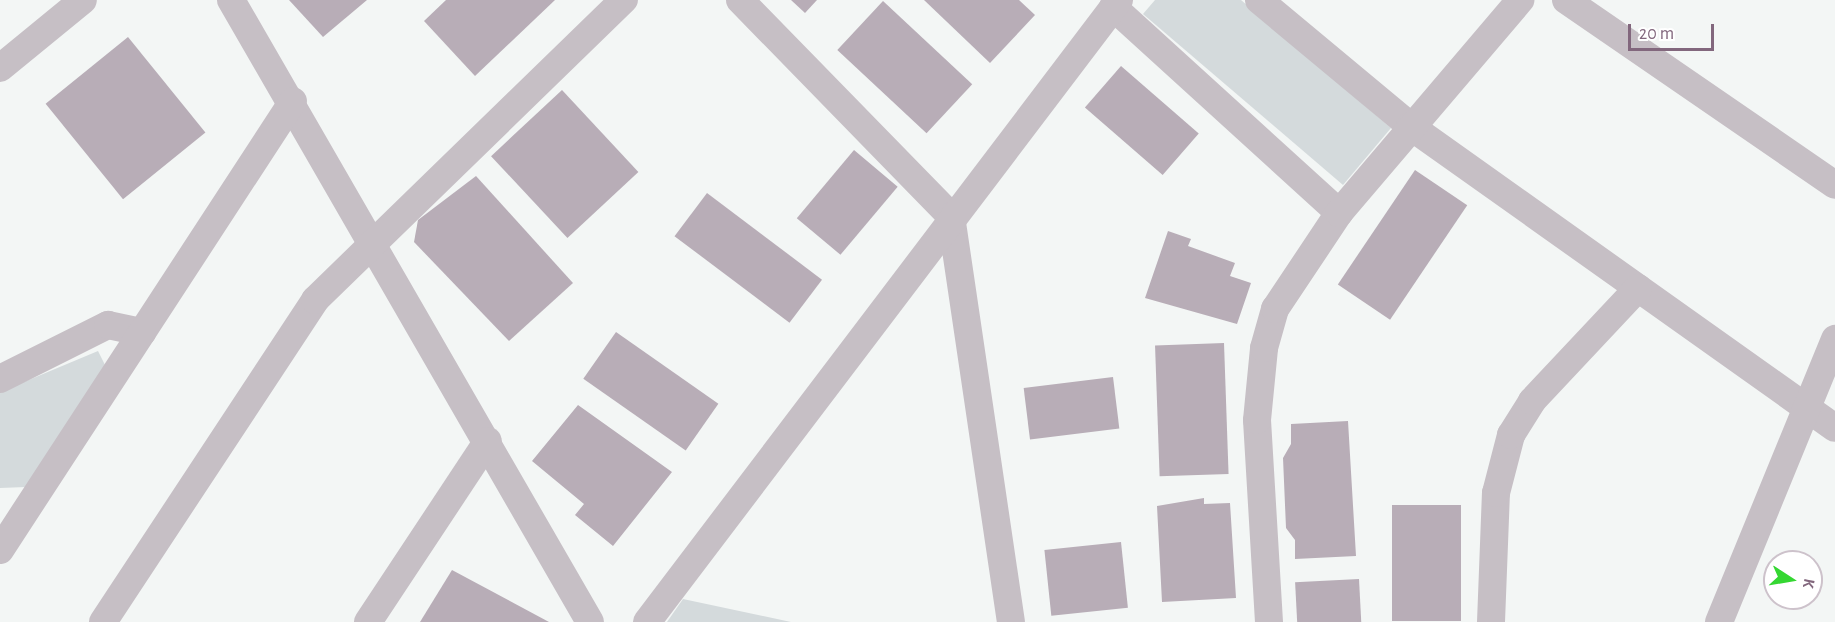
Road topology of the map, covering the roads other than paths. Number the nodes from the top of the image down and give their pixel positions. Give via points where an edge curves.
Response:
1 (83, 0) edge
2 (231, 0) edge
3 (624, 0) edge
4 (740, 0) edge
5 (1259, 0) edge
6 (1520, 0) edge
7 (1566, 0) edge
8 (1116, 4) edge
9 (0, 68) edge
10 (293, 101) junction
11 (1410, 126) junction
12 (1835, 184) edge
13 (1339, 213) junction
14 (951, 216) junction
15 (374, 240) junction
16 (1638, 288) junction
17 (142, 332) junction
18 (1835, 339) edge
19 (0, 379) edge
20 (1808, 408) junction
21 (1835, 428) edge
22 (488, 441) junction
23 (2, 543) edge
24 (103, 622) edge
25 (368, 622) edge
26 (590, 622) edge
27 (647, 622) edge
28 (1011, 622) edge
29 (1269, 622) edge
30 (1491, 622) edge
31 (1719, 622) edge

1 - 9 street
2 - 10 street
3 - 15 street
4 - 14 street
5 - 11 street
6 - 11 street
7 - 12 street
8 - 13 street
8 - 14 street
10 - 15 street
10 - 17 street
11 - 13 street
11 - 16 street
13 - 29 street via 1292,277 1264,348 1257,420
14 - 27 street
14 - 28 street
15 - 22 street
15 - 24 street via 315,300
16 - 20 street
16 - 30 street via 1532,402 1511,435 1496,493
17 - 19 street via 108,325
17 - 23 street
18 - 20 street
20 - 21 street
20 - 31 street
22 - 25 street
22 - 26 street

